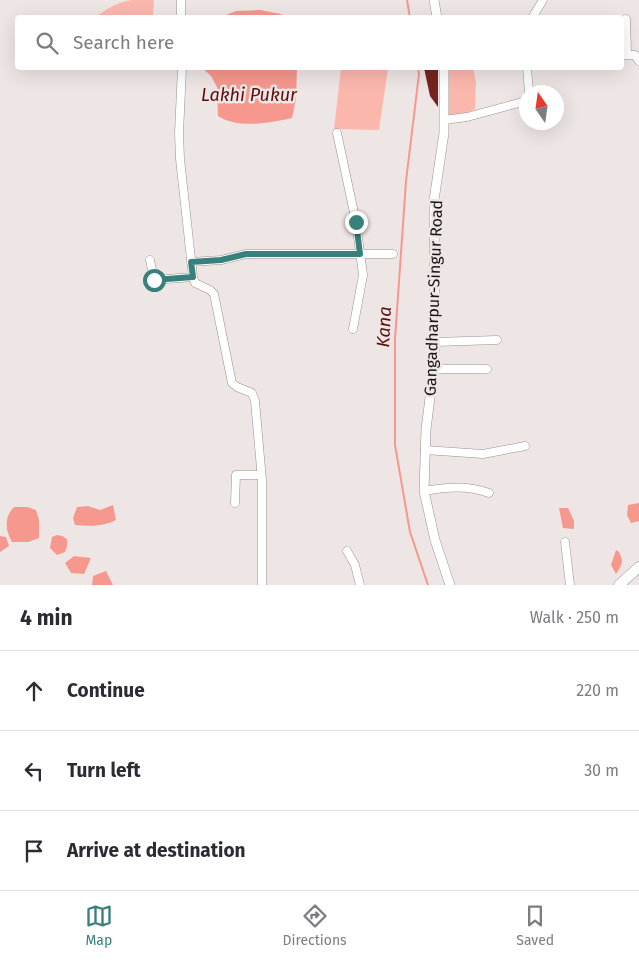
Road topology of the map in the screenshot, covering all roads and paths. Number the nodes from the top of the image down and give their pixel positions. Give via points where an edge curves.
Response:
1 (180, 0) edge
2 (434, 0) edge
3 (542, 0) edge
4 (181, 15) edge
5 (436, 15) edge
6 (534, 15) edge
7 (626, 19) dead end
8 (624, 55) edge
9 (639, 61) edge
10 (182, 70) edge
11 (444, 70) edge
12 (527, 70) edge
13 (529, 85) edge
14 (519, 103) edge
15 (444, 120) junction
16 (337, 133) dead end
17 (360, 254) junction
18 (393, 254) dead end
19 (150, 260) dead end
20 (191, 262) junction
21 (193, 277) junction
22 (353, 330) dead end
23 (497, 340) dead end
24 (435, 342) junction
25 (433, 369) junction
26 (487, 369) dead end
27 (525, 446) dead end
28 (425, 450) junction
29 (262, 475) junction
30 (424, 490) junction
31 (489, 493) dead end
32 (236, 503) dead end
33 (565, 542) dead end
34 (347, 551) dead end
35 (639, 567) edge
36 (262, 585) edge
37 (360, 585) edge
38 (450, 585) edge
39 (570, 585) edge
40 (618, 585) edge

1 - 4 street
2 - 5 street
3 - 6 street
7 - 8 street
8 - 9 street via 635,55
10 - 20 street via 180,158
11 - 15 street, Gangadharpur-Singur Road
12 - 13 street
14 - 15 street
15 - 24 street, Gangadharpur-Singur Road via 434,200
16 - 17 street
17 - 18 street
17 - 20 street via 246,254
17 - 22 street via 364,275
19 - 21 street via 154,280
20 - 21 street
21 - 29 street via 195,282 214,294 232,384 249,391 254,397
23 - 24 street
24 - 25 street, Gangadharpur-Singur Road
25 - 26 street
25 - 28 street, Gangadharpur-Singur Road
27 - 28 street via 483,454
28 - 30 street, Gangadharpur-Singur Road
29 - 32 street via 236,475
29 - 36 street
30 - 31 street via 455,486
30 - 38 street, Gangadharpur-Singur Road via 435,540
33 - 39 street
34 - 37 street
35 - 40 main road

